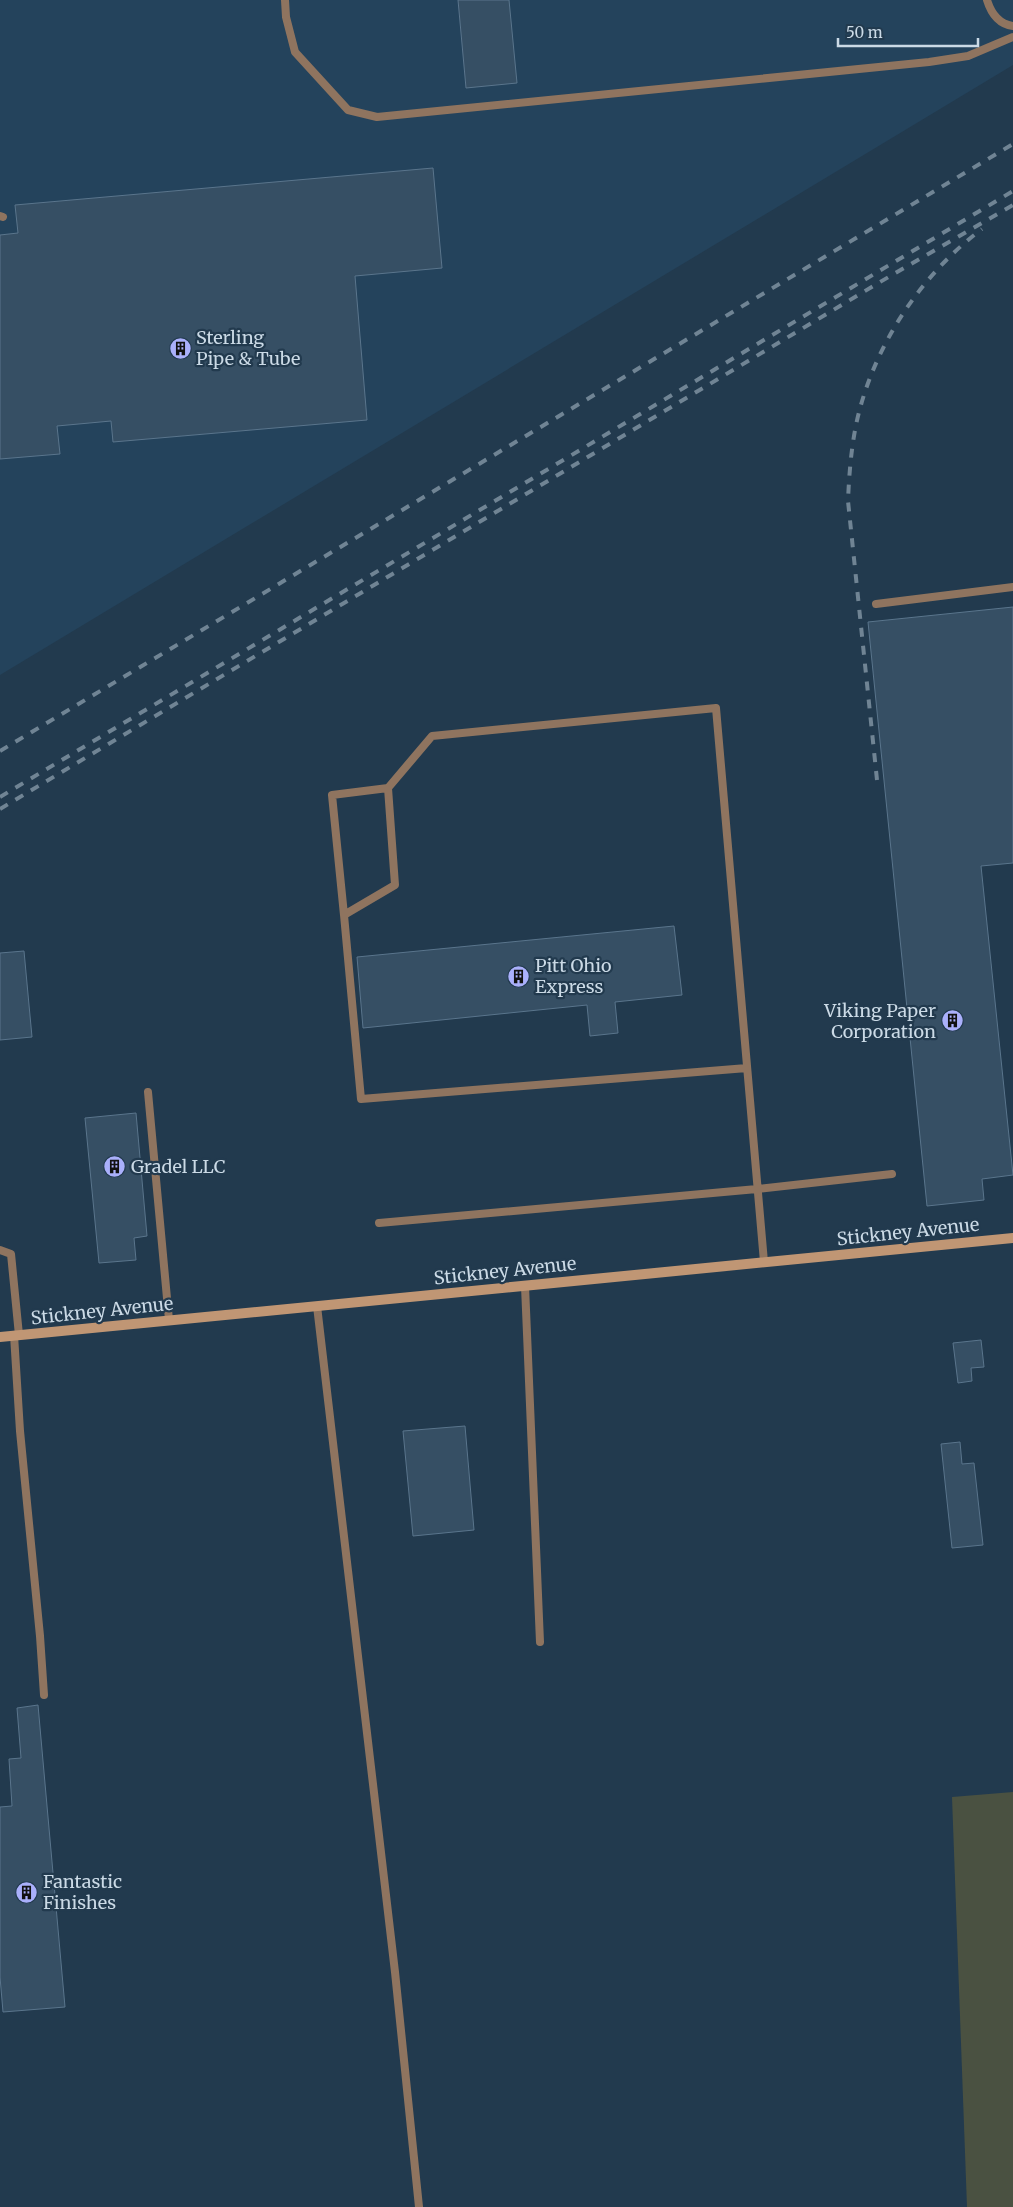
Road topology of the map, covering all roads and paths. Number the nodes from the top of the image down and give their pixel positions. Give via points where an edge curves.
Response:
1 (285, 0) edge
2 (987, 0) edge
3 (1013, 26) edge
4 (1013, 37) edge
5 (1013, 587) edge
6 (876, 604) dead end
7 (388, 788) junction
8 (344, 915) junction
9 (747, 1068) junction
10 (148, 1092) dead end
11 (892, 1174) dead end
12 (757, 1189) junction
13 (379, 1223) dead end
14 (1013, 1238) edge
15 (0, 1250) edge
16 (764, 1262) junction
17 (526, 1286) junction
18 (316, 1306) junction
19 (169, 1320) junction
20 (17, 1335) junction
21 (0, 1337) edge
22 (540, 1642) dead end
23 (44, 1695) dead end
24 (419, 2207) edge

1 - 4 lane via 295,52 348,110 377,117 929,62 968,56
2 - 3 lane via 991,12 999,20
5 - 6 lane
7 - 8 lane via 395,885
7 - 8 lane via 332,795
7 - 9 lane via 432,736 716,708
8 - 9 lane via 361,1099
9 - 12 lane
10 - 19 lane
11 - 12 lane
12 - 13 lane
12 - 16 lane
14 - 16 street, Stickney Avenue
15 - 20 lane via 11,1254
16 - 17 street, Stickney Avenue
17 - 18 street, Stickney Avenue
17 - 22 lane
18 - 19 street, Stickney Avenue
18 - 24 lane
19 - 20 street, Stickney Avenue
20 - 21 street, Stickney Avenue
20 - 23 lane via 20,1431

